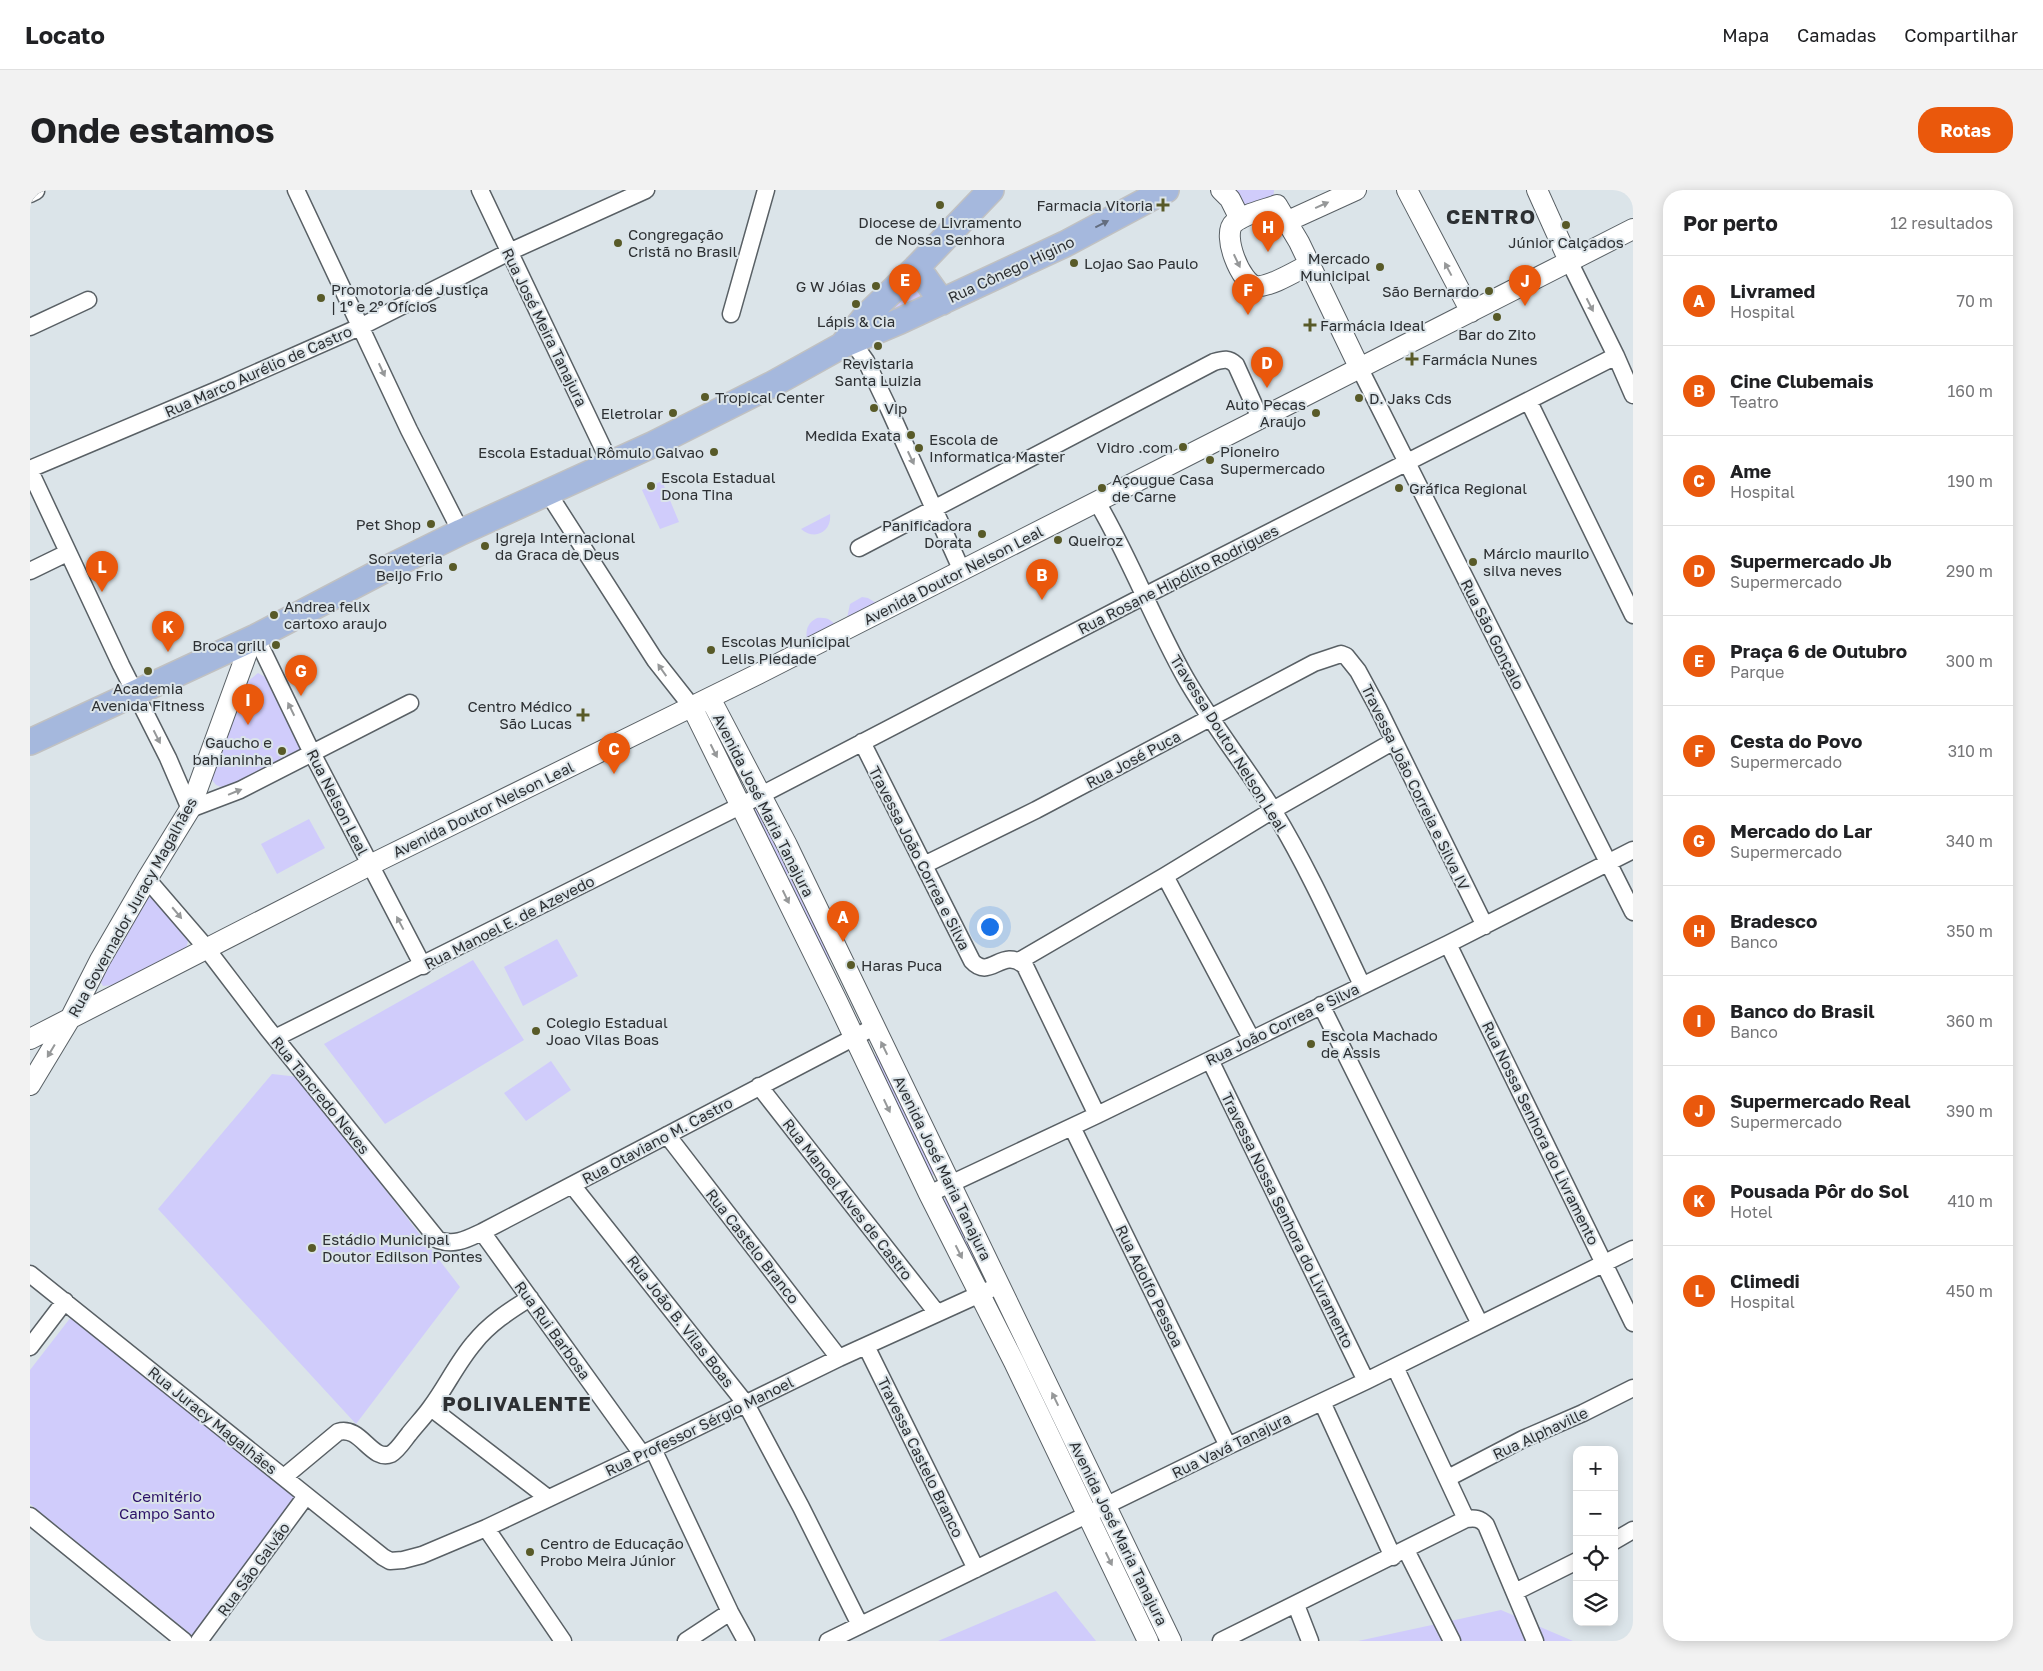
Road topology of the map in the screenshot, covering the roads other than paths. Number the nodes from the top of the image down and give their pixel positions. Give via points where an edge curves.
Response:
1 (36, 190) edge
2 (296, 190) edge
3 (480, 190) edge
4 (646, 190) edge
5 (766, 190) edge
6 (991, 190) edge
7 (1166, 190) edge
8 (1221, 190) edge
9 (1356, 190) edge
10 (1406, 190) edge
11 (1538, 190) edge
12 (30, 194) edge
13 (1279, 205) edge
14 (1240, 219) junction
15 (1633, 229) edge
16 (509, 252) junction
17 (1569, 261) junction
18 (1310, 264) junction
19 (917, 267) junction
20 (88, 300) dead end
21 (942, 302) junction
22 (1471, 312) junction
23 (731, 314) dead end
24 (362, 326) junction
25 (30, 327) edge
26 (848, 341) junction
27 (1616, 356) junction
28 (1360, 369) junction
29 (1633, 395) edge
30 (1529, 402) junction
31 (1260, 418) junction
32 (610, 463) junction
33 (1408, 464) junction
34 (31, 473) edge
35 (548, 492) junction
36 (1097, 502) junction
37 (935, 509) junction
38 (461, 532) junction
39 (858, 548) dead end
40 (67, 553) junction
41 (30, 571) edge
42 (962, 571) junction
43 (1146, 595) junction
44 (1633, 615) edge
45 (254, 638) junction
46 (1341, 654) joint
47 (136, 693) junction
48 (710, 698) junction
49 (410, 703) dead end
50 (692, 708) junction
51 (1210, 718) junction
52 (30, 742) edge
53 (862, 742) junction
54 (1394, 742) junction
55 (312, 753) junction
56 (761, 795) junction
57 (742, 806) junction
58 (190, 809) junction
59 (1273, 810) junction
60 (1633, 850) edge
61 (1609, 862) junction
62 (370, 865) junction
63 (924, 865) junction
64 (1165, 876) junction
65 (147, 879) junction
66 (1633, 912) edge
67 (1485, 926) junction
68 (1448, 944) junction
69 (206, 949) junction
70 (1019, 961) junction
71 (423, 966) junction
72 (1362, 985) junction
73 (1320, 1005) junction
74 (71, 1017) junction
75 (874, 1027) junction
76 (854, 1036) junction
77 (30, 1038) edge
78 (275, 1038) junction
79 (1251, 1038) junction
80 (1210, 1060) junction
81 (30, 1085) edge
82 (759, 1086) junction
83 (1097, 1115) junction
84 (1072, 1126) junction
85 (667, 1135) junction
86 (950, 1184) junction
87 (572, 1185) junction
88 (929, 1194) junction
89 (482, 1232) junction
90 (438, 1240) joint
91 (1633, 1249) edge
92 (1604, 1262) junction
93 (30, 1274) edge
94 (1000, 1285) junction
95 (980, 1294) junction
96 (530, 1298) junction
97 (66, 1301) junction
98 (937, 1313) junction
99 (1633, 1323) edge
100 (1480, 1324) junction
101 (866, 1346) junction
102 (30, 1347) edge
103 (839, 1358) junction
104 (1394, 1367) junction
105 (1366, 1381) junction
106 (1633, 1388) edge
107 (1322, 1402) junction
108 (746, 1404) junction
109 (431, 1408) junction
110 (1066, 1422) junction
111 (1046, 1431) junction
112 (1228, 1446) junction
113 (647, 1452) junction
114 (284, 1477) junction
115 (1448, 1478) junction
116 (306, 1496) junction
117 (548, 1498) junction
118 (1107, 1506) junction
119 (1088, 1515) junction
120 (30, 1516) edge
121 (1466, 1520) junction
122 (486, 1528) junction
123 (1399, 1554) junction
124 (396, 1562) joint
125 (1573, 1563) edge
126 (976, 1569) junction
127 (1515, 1592) junction
128 (1296, 1605) junction
129 (730, 1612) junction
130 (860, 1626) junction
131 (184, 1641) edge
132 (199, 1641) edge
133 (563, 1641) edge
134 (686, 1641) edge
135 (746, 1641) edge
136 (828, 1641) edge
137 (1148, 1641) edge
138 (1171, 1641) edge
139 (1221, 1641) edge
140 (1310, 1641) edge
141 (1452, 1641) edge
142 (1535, 1641) edge

1 - 12 street
2 - 24 street
3 - 16 street, Rua José Meira Tanajura
4 - 16 street
5 - 23 street
6 - 19 main road
21 -> 7 main road, Rua Cônego Higino via 1064,244
8 - 14 street via 1230,199
13 -> 9 street
22 -> 10 street
11 - 17 street
13 - 14 street
13 - 18 street, Rua São Gonçalo
14 -> 18 street via 1233,223 1229,237 1250,284 1262,286
15 - 17 street, Avenida Doutor Nelson Leal
16 - 24 street, Rua Marco Aurélio de Castro
16 - 32 street, Rua José Meira Tanajura
17 - 22 street, Avenida Doutor Nelson Leal
17 -> 27 street
18 - 28 street, Rua São Gonçalo
19 - 21 main road
19 - 26 main road via 865,317
20 - 25 street
21 - 26 main road, Rua Cônego Higino
22 - 28 street, Avenida Doutor Nelson Leal
24 - 34 street, Rua Marco Aurélio de Castro
24 -> 38 street via 409,430
26 - 32 main road via 722,410
26 -> 37 street via 866,361
27 - 29 street
27 - 30 street, Rua Rosane Hipólito Rodrigues
28 - 31 street, Avenida Doutor Nelson Leal
28 - 33 street, Rua São Gonçalo
30 - 33 street, Rua Rosane Hipólito Rodrigues
30 - 44 street
31 - 36 street, Avenida Doutor Nelson Leal
31 - 37 street via 1236,365 1230,360 1214,362
32 - 35 main road
33 - 43 street, Rua Rosane Hipólito Rodrigues
33 - 61 street, Rua São Gonçalo
34 - 40 street
35 - 38 main road
50 -> 35 street via 654,660
36 - 42 street, Avenida Doutor Nelson Leal
36 - 43 street, Travessa Doutor Nelson Leal
37 - 39 street
37 - 42 street
38 - 45 main road
40 - 41 street
40 - 47 street
42 - 48 street, Avenida Doutor Nelson Leal
43 - 51 street, Travessa Doutor Nelson Leal via 1166,642
43 - 53 street, Rua Rosane Hipólito Rodrigues
45 - 47 main road
55 -> 45 street, Rua Nelson Leal
45 - 58 street, Rua Governador Juracy Magalhães
46 - 51 street, Rua José Puca via 1314,663
46 - 54 street, Travessa João Correia e Silva IV via 1358,671
47 - 52 main road
47 -> 58 street
48 - 50 street, Avenida Doutor Nelson Leal
48 - 56 street, Avenida José Maria Tanajura
49 - 55 street
50 -> 57 street, Avenida José Maria Tanajura
50 - 62 street, Avenida Doutor Nelson Leal
51 - 59 street, Travessa Doutor Nelson Leal
51 - 63 street, Rua José Puca
53 - 56 street, Rua Rosane Hipólito Rodrigues
53 - 63 street, Travessa João Correa e Silva
54 - 59 street
54 - 67 street, Travessa João Correia e Silva IV
58 -> 55 street via 240,790
55 - 62 street, Rua Nelson Leal
56 - 57 street, Rua Rosane Hipólito Rodrigues
56 - 75 street, Avenida José Maria Tanajura
57 - 71 street, Rua Manoel E. de Azevedo
57 -> 76 street, Avenida José Maria Tanajura
58 - 65 street, Rua Governador Juracy Magalhães
59 - 64 street
59 - 72 street, Travessa Doutor Nelson Leal via 1303,862
60 - 61 street, Rua João Correa e Silva
61 - 66 street, Rua São Gonçalo
61 - 67 street, Rua João Correa e Silva
62 - 69 street, Avenida Doutor Nelson Leal
71 -> 62 street, Rua Nelson Leal
63 - 70 street, Travessa João Correa e Silva via 977,966 988,967 1012,959
64 - 70 street
64 - 79 street
65 -> 69 street, Rua Tancredo Neves
65 - 74 street, Rua Governador Juracy Magalhães
67 - 68 street, Rua João Correa e Silva
68 - 72 street, Rua João Correa e Silva
68 - 92 street, Rua Nossa Senhora do Livramento
69 - 74 street, Avenida Doutor Nelson Leal
69 - 78 street, Rua Tancredo Neves
70 - 83 street via 1030,974
71 - 78 street, Rua Manoel E. de Azevedo
72 - 73 street, Rua João Correa e Silva
73 - 79 street, Rua João Correa e Silva
73 - 100 street
74 - 77 street, Avenida Doutor Nelson Leal
74 -> 81 street, Rua Governador Juracy Magalhães
75 - 76 street, Rua Otaviano M. Castro
86 -> 75 street, Avenida José Maria Tanajura
76 - 82 street, Rua Otaviano M. Castro
76 -> 88 street, Avenida José Maria Tanajura
78 - 90 street, Rua Tancredo Neves
79 - 80 street, Rua João Correa e Silva
80 - 83 street, Rua João Correa e Silva
80 - 105 street, Travessa Nossa Senhora do Livramento
82 - 85 street, Rua Otaviano M. Castro
82 - 98 street, Rua Manoel Alves de Castro
83 - 84 street, Rua João Correa e Silva
84 - 86 street, Rua João Correa e Silva
84 - 112 street, Rua Adolfo Pessoa
85 - 87 street, Rua Otaviano M. Castro
85 - 103 street, Rua Castelo Branco
86 - 88 street, Rua João Correa e Silva
86 - 94 street, Avenida José Maria Tanajura
87 - 89 street, Rua Otaviano M. Castro
87 - 108 street, Rua João B. Vilas Boas
88 -> 95 street, Avenida José Maria Tanajura
89 - 90 street, Rua Otaviano M. Castro via 453,1243
89 - 96 street, Rua Rui Barbosa
91 - 92 street, Rua Vavá Tanajura
92 - 99 street, Rua Nossa Senhora do Livramento
92 - 100 street, Rua Vavá Tanajura
93 - 97 street, Rua Juracy Magalhães
94 - 95 street, Rua Professor Sérgio Manoel
110 -> 94 street, Avenida José Maria Tanajura
95 - 98 street, Rua Professor Sérgio Manoel
95 - 111 street, Avenida José Maria Tanajura
96 - 109 street via 481,1334
96 - 113 street, Rua Rui Barbosa
97 - 102 street
97 - 114 street, Rua Juracy Magalhães
98 - 101 street, Rua Professor Sérgio Manoel
100 - 104 street, Rua Vavá Tanajura
101 - 103 street, Rua Professor Sérgio Manoel
101 - 126 street, Travessa Castelo Branco
103 - 108 street, Rua Professor Sérgio Manoel
104 - 105 street, Rua Vavá Tanajura
104 - 115 street
105 - 107 street, Rua Vavá Tanajura
106 - 115 street, Rua Alphaville
107 - 112 street, Rua Vavá Tanajura
107 - 123 street
108 - 113 street, Rua Professor Sérgio Manoel
108 - 130 street, Rua João B. Vilas Boas
109 - 114 street via 390,1454 378,1454 350,1431 342,1431
109 - 117 street
110 - 111 street
110 - 118 street, Avenida José Maria Tanajura
111 - 119 street, Avenida José Maria Tanajura
112 - 118 street, Rua Vavá Tanajura
113 - 117 street, Rua Professor Sérgio Manoel
113 - 129 street, Rua Rui Barbosa
114 - 116 street, Rua Juracy Magalhães
115 - 121 street
116 - 124 street, Rua Juracy Magalhães via 382,1557
116 - 132 street, Rua São Galvão
117 - 122 street, Rua Professor Sérgio Manoel
118 - 119 street, Rua Vavá Tanajura
118 - 138 street, Avenida José Maria Tanajura
119 - 126 street, Rua Vavá Tanajura
119 -> 137 street, Avenida José Maria Tanajura
120 - 131 street
121 - 123 street
121 - 127 street via 1481,1519 1486,1525
122 - 124 street, Rua Professor Sérgio Manoel via 422,1555
122 - 133 street
123 - 128 street
123 - 141 street
125 - 127 street
126 - 130 street, Rua Vavá Tanajura
127 - 142 street
128 - 139 street
128 - 140 street
129 - 134 street
129 - 135 street, Rua Rui Barbosa
130 - 136 street, Rua Vavá Tanajura

